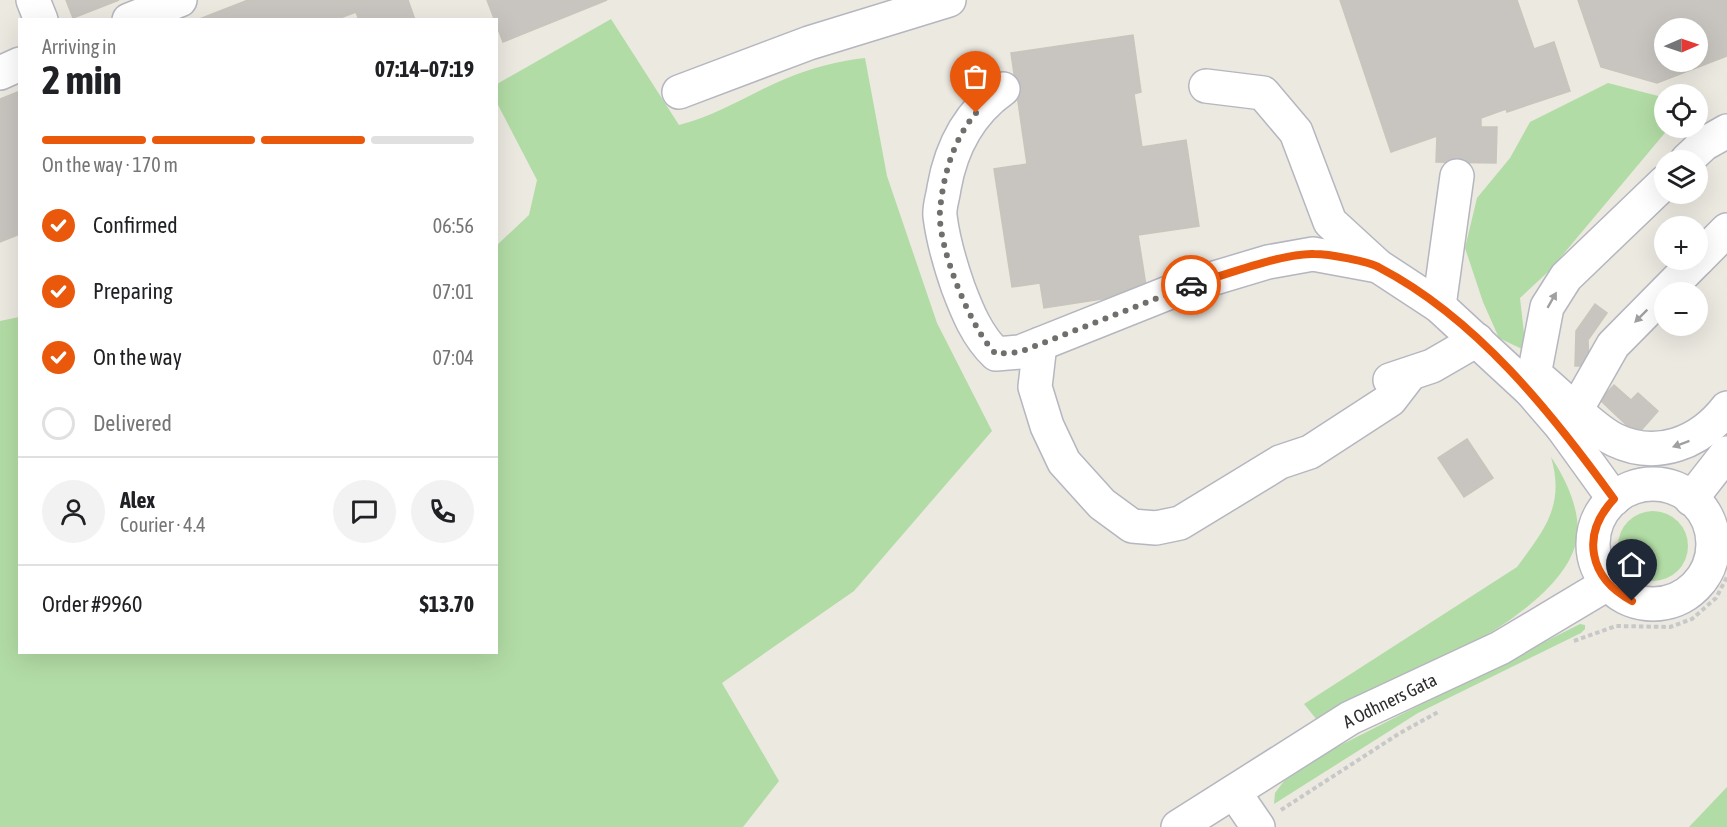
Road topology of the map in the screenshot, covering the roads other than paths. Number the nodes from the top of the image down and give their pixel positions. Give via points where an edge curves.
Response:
1 (33, 0) edge
2 (180, 0) edge
3 (949, 0) edge
4 (40, 18) edge
5 (134, 18) edge
6 (18, 65) edge
7 (0, 73) edge
8 (1206, 86) dead end
9 (1003, 89) dead end
10 (679, 92) dead end
11 (1727, 131) edge
12 (1698, 150) edge
13 (1457, 176) dead end
14 (1654, 193) edge
15 (1727, 230) edge
16 (1708, 249) edge
17 (1378, 266) junction
18 (1687, 270) edge
19 (1439, 306) junction
20 (1477, 340) junction
21 (1040, 344) junction
22 (1533, 383) junction
23 (1727, 408) edge
24 (1569, 418) junction
25 (1727, 453) edge
26 (1614, 499) junction
27 (1691, 499) junction
28 (1607, 584) junction
29 (1234, 792) junction
30 (1258, 826) edge
31 (1178, 827) edge

1 - 4 street
2 - 5 street
3 - 10 street via 810,43
6 - 7 street
8 - 17 street via 1263,93 1296,132 1330,222
9 - 21 street via 987,100 965,126 948,165 940,213 950,263 983,342 996,354 1020,352
11 - 12 street
13 - 19 street
22 -> 14 street via 1547,307 1566,277
15 - 16 street
17 - 19 street
17 - 21 street via 1313,254 1269,262 1178,289
18 -> 24 street via 1613,345
19 - 20 street
20 - 21 street via 1432,366 1379,384 1294,439 1280,462 1180,523 1156,528 1132,526 1102,504 1064,462 1035,387
20 - 22 street
22 - 24 street
23 -> 24 street via 1703,434 1671,447 1649,448 1614,440
24 - 26 street
25 - 27 street
26 - 27 street via 1632,489 1652,485 1673,489
26 - 28 street via 1604,509 1594,533 1595,560
27 - 28 street via 1708,523 1712,553 1708,568 1689,592 1669,602 1647,604 1625,597
28 - 29 street, A Odhners Gata via 1500,648 1350,718
29 - 30 street
29 - 31 street, A Odhners Gata

